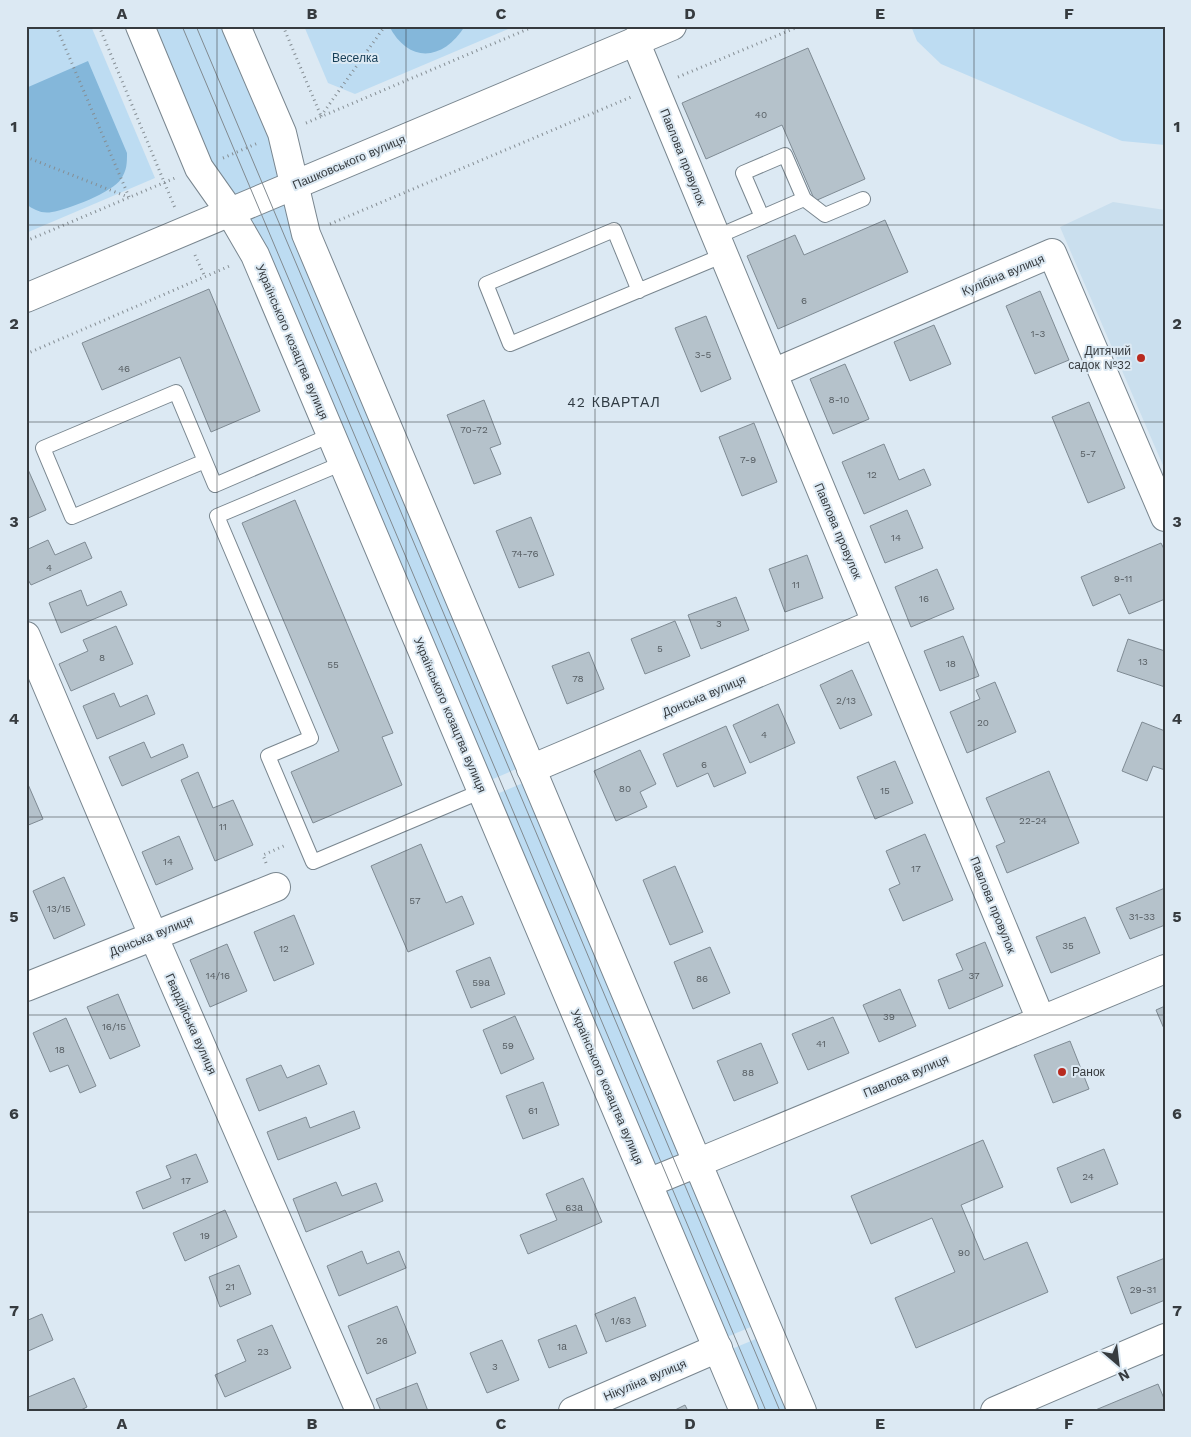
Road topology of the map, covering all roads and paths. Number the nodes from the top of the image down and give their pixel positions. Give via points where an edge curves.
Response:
1 (56, 26) edge
2 (99, 26) edge
3 (140, 26) edge
4 (236, 26) edge
5 (283, 26) edge
6 (385, 26) edge
7 (535, 26) edge
8 (672, 26) edge
9 (800, 26) edge
10 (635, 41) junction
11 (654, 87) junction
12 (321, 116) junction
13 (282, 133) junction
14 (27, 157) edge
15 (199, 168) junction
16 (165, 182) junction
17 (294, 185) junction
18 (129, 197) junction
19 (804, 199) junction
20 (863, 199) dead end
21 (361, 211) dead end
22 (230, 212) junction
23 (762, 217) junction
24 (26, 240) edge
25 (720, 246) junction
26 (205, 277) dead end
27 (639, 291) junction
28 (26, 298) edge
29 (26, 354) edge
30 (773, 374) junction
31 (331, 435) junction
32 (205, 461) junction
33 (343, 463) junction
34 (1165, 517) edge
35 (876, 623) junction
36 (26, 636) edge
37 (532, 769) junction
38 (482, 790) junction
39 (276, 887) dead end
40 (152, 935) junction
41 (1165, 969) edge
42 (26, 987) edge
43 (1041, 1020) junction
44 (697, 1163) junction
45 (648, 1183) junction
46 (1165, 1338) edge
47 (718, 1348) junction
48 (360, 1411) edge
49 (573, 1411) edge
50 (744, 1411) edge
51 (802, 1411) edge
52 (994, 1411) edge

1 - 18 path
2 - 16 path
3 - 15 street, Українського козацтва вулиця
4 - 13 street
5 - 12 path
6 - 12 path
7 - 12 path
8 - 10 street, Пашковського вулиця
9 - 11 path
10 - 11 street, Павлова провулок
10 - 17 street, Пашковського вулиця
11 - 21 path
11 - 25 street, Павлова провулок
12 - 13 path
13 - 15 path
13 - 17 street
14 - 18 path
15 - 16 path
15 - 22 street, Українського козацтва вулиця
16 - 18 path
17 - 22 street, Пашковського вулиця
17 - 37 street via 306,234
18 - 24 path
19 - 20 lane via 826,215
19 - 23 lane
19 - 23 lane via 784,155 743,173
22 - 28 street, Пашковського вулиця
22 - 31 street, Українського козацтва вулиця via 255,255
23 - 25 lane
25 - 27 lane
25 - 30 street, Павлова провулок
26 - 29 path
27 - 27 lane via 510,344 486,284 614,230
30 - 34 street, Кулібіна вулиця via 1052,254
30 - 35 street, Павлова провулок
31 - 32 lane via 215,484
31 - 33 street, Українського козацтва вулиця
32 - 32 lane via 176,392 43,448 72,517
33 - 38 street, Українського козацтва вулиця
33 - 38 lane via 217,516 311,738 268,756 313,862
35 - 37 street, Донська вулиця
35 - 43 street, Павлова провулок
36 - 40 street, Гвардійська вулиця
37 - 44 street
38 - 45 street, Українського козацтва вулиця
39 - 40 street, Донська вулиця
40 - 42 street, Донська вулиця
40 - 48 street, Гвардійська вулиця
41 - 43 street, Павлова вулиця
43 - 44 street, Павлова вулиця
44 - 45 street, Павлова вулиця
44 - 51 street
45 - 47 street, Українського козацтва вулиця
46 - 52 street
47 - 49 street, Нікуліна вулиця
47 - 50 street, Українського козацтва вулиця

